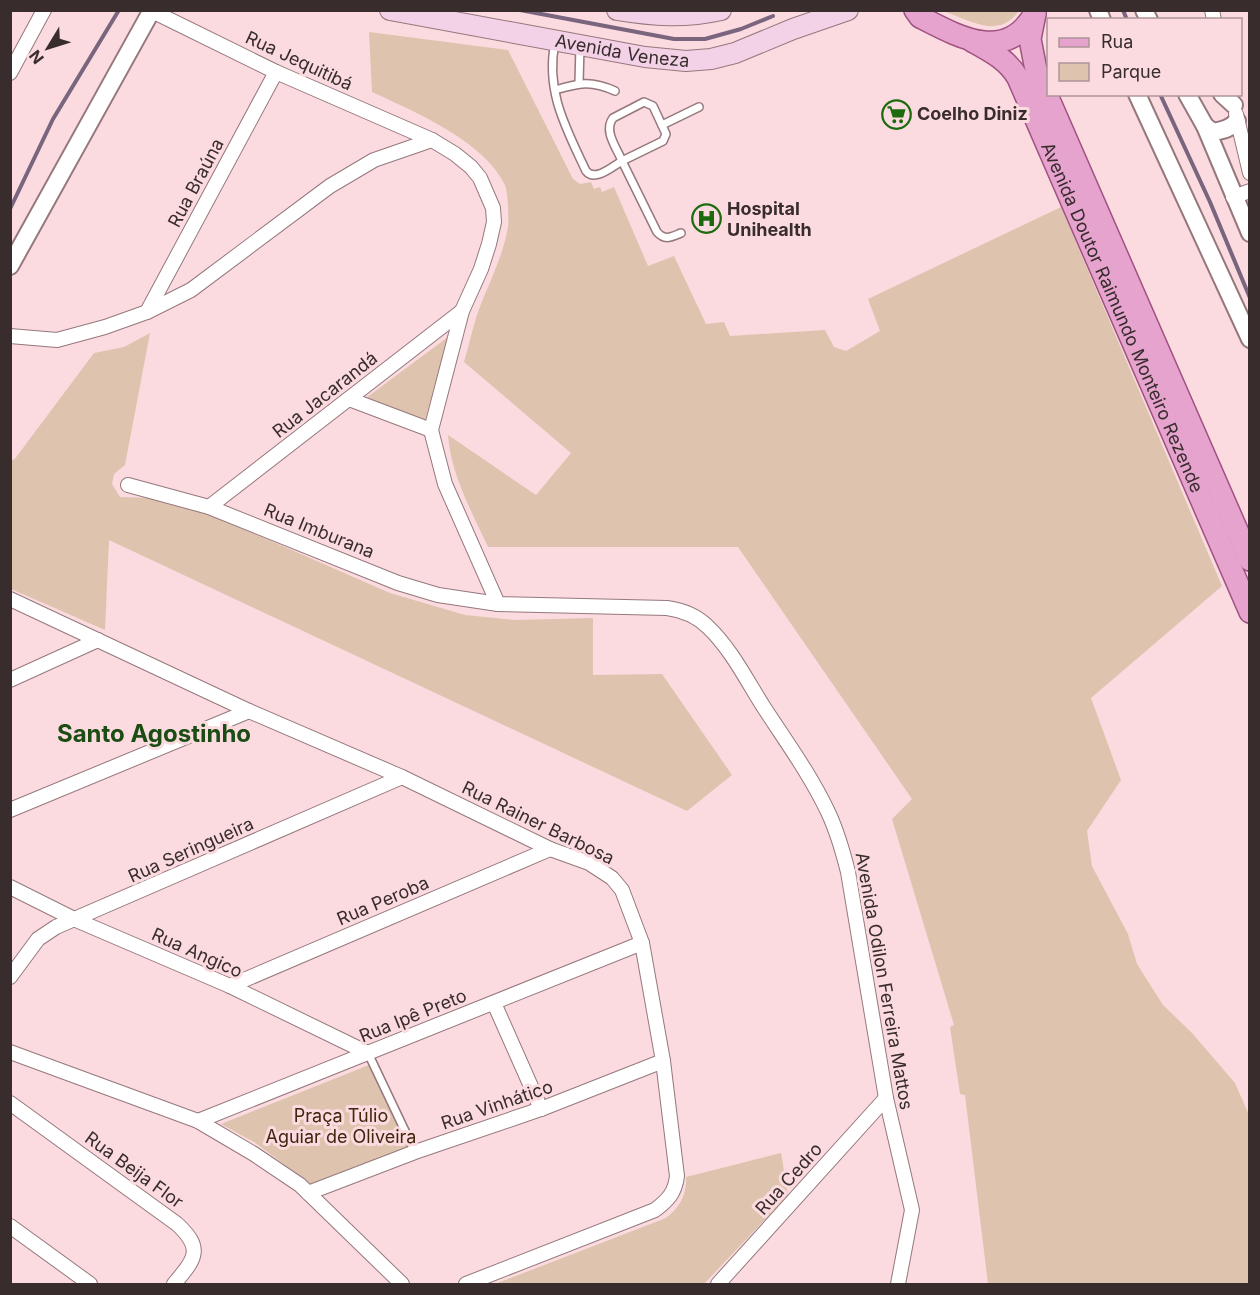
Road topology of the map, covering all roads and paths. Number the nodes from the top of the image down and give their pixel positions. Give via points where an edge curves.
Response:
1 (44, 10) edge
2 (152, 10) edge
3 (390, 10) edge
4 (616, 10) edge
5 (721, 10) edge
6 (848, 10) edge
7 (1036, 12) edge
8 (913, 13) edge
9 (797, 19) edge
10 (972, 41) junction
11 (555, 42) junction
12 (580, 46) junction
13 (276, 72) junction
14 (10, 73) edge
15 (579, 83) junction
16 (555, 90) junction
17 (615, 91) dead end
18 (1047, 95) edge
19 (1047, 96) edge
20 (1138, 96) edge
21 (1188, 96) edge
22 (1231, 104) edge
23 (699, 108) dead end
24 (662, 124) junction
25 (1204, 126) junction
26 (432, 140) junction
27 (622, 161) junction
28 (1250, 173) edge
29 (1241, 194) edge
30 (681, 233) dead end
31 (1250, 233) edge
32 (10, 266) edge
33 (462, 311) junction
34 (147, 312) junction
35 (10, 336) edge
36 (1250, 339) edge
37 (349, 399) junction
38 (431, 430) junction
39 (128, 485) dead end
40 (208, 507) junction
41 (1250, 560) edge
42 (10, 599) edge
43 (498, 604) junction
44 (1250, 612) edge
45 (98, 640) junction
46 (10, 680) edge
47 (249, 711) junction
48 (402, 777) junction
49 (10, 810) edge
50 (550, 849) junction
51 (10, 886) edge
52 (76, 920) junction
53 (642, 943) junction
54 (10, 977) edge
55 (230, 986) junction
56 (494, 1003) junction
57 (10, 1052) edge
58 (368, 1053) junction
59 (663, 1061) junction
60 (886, 1098) junction
61 (10, 1103) edge
62 (541, 1109) junction
63 (198, 1121) junction
64 (415, 1152) junction
65 (308, 1193) junction
66 (10, 1226) edge
67 (90, 1284) edge
68 (174, 1284) edge
69 (402, 1284) edge
70 (466, 1284) edge
71 (718, 1284) edge
72 (898, 1284) edge

1 - 14 street
2 - 13 street, Rua Jequitibá
2 - 32 street
3 - 11 main road, Avenida Veneza
4 - 5 main road via 680,17
6 - 9 main road, Avenida Veneza
7 - 10 main road via 1011,37 994,42
7 - 18 main road, Avenida Doutor Raimundo Monteiro Rezende via 1030,39
8 - 10 main road, Avenida Doutor Raimundo Monteiro Rezende
9 - 12 main road, Avenida Veneza via 735,53 711,59 645,57
10 - 44 main road, Avenida Doutor Raimundo Monteiro Rezende via 998,56 1018,78
11 - 12 main road, Avenida Veneza
11 - 16 lane
12 - 15 lane
13 - 26 street, Rua Jequitibá
13 - 34 street, Rua Braúna
15 - 16 lane
15 - 17 lane via 603,85
16 - 27 lane via 558,108 589,175 595,176
19 - 41 main road, Avenida Doutor Raimundo Monteiro Rezende
20 - 36 street
21 - 25 street
22 - 25 street via 1231,128 1213,132
22 - 28 street
23 - 24 lane
24 - 27 lane via 666,134 663,141
24 - 27 lane via 653,106 644,102 613,118 608,129
25 - 29 street
26 - 33 street via 471,166 493,208 489,243
26 - 34 street via 374,160 353,172 191,290
27 - 30 lane via 661,237
29 - 31 street
33 - 37 street, Rua Jacarandá
33 - 38 street
34 - 35 street via 57,340
37 - 38 street
37 - 40 street, Rua Jacarandá
38 - 43 street via 445,484
39 - 40 street, Rua Imburana
40 - 43 street, Rua Imburana via 398,583 438,596
42 - 45 street, Rua Rainer Barbosa
43 - 60 street, Avenida Odilon Ferreira Mattos via 680,610 707,626 730,653 810,778 839,839
45 - 46 street
45 - 47 street, Rua Rainer Barbosa
47 - 48 street, Rua Rainer Barbosa
47 - 49 street
48 - 50 street, Rua Rainer Barbosa
48 - 52 street, Rua Seringueira
50 - 53 street, Rua Rainer Barbosa via 589,863 612,878 622,890
50 - 55 street, Rua Peroba
51 - 52 street, Rua Angico
52 - 54 street, Rua Seringueira via 38,939
52 - 55 street, Rua Angico
53 - 56 street, Rua Ipê Preto
53 - 59 street, Rua Rainer Barbosa
55 - 58 street, Rua Angico
56 - 58 street, Rua Ipê Preto
56 - 62 street
57 - 63 street
58 - 63 street, Rua Ipê Preto
58 - 64 lane
59 - 62 street, Rua Vinhático
59 - 70 street, Rua Rainer Barbosa via 677,1176 671,1197 655,1210
60 - 71 street, Rua Cedro
60 - 72 street, Avenida Odilon Ferreira Mattos via 912,1210
61 - 68 street, Rua Beija Flor via 189,1235 194,1245 192,1260
62 - 64 street, Rua Vinhático
63 - 65 street via 276,1168
64 - 65 street, Rua Vinhático
65 - 69 street
66 - 67 street

